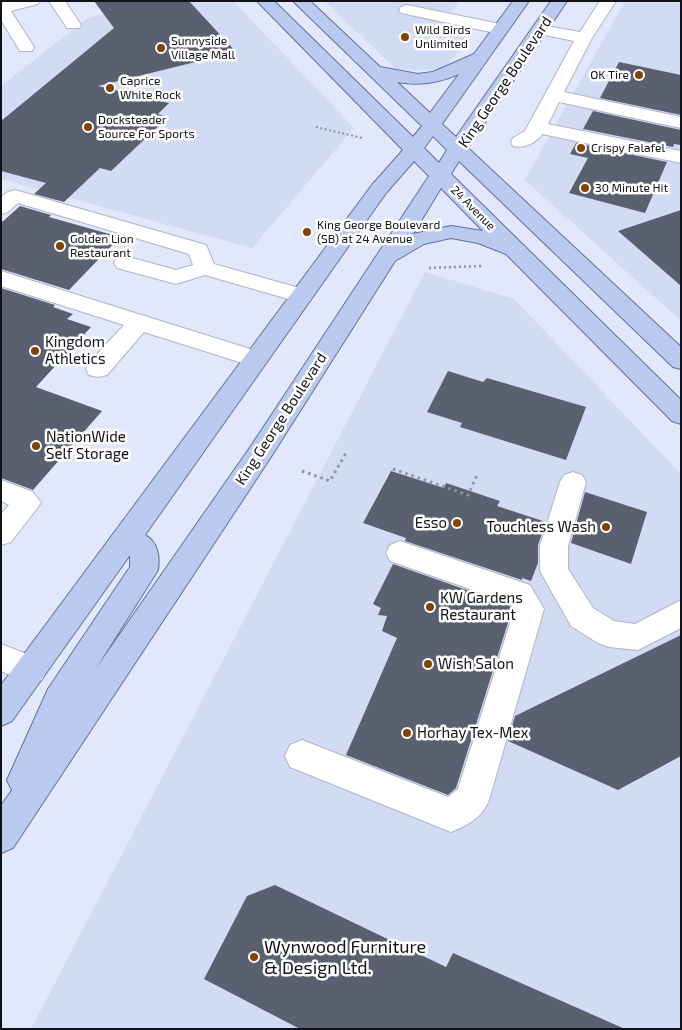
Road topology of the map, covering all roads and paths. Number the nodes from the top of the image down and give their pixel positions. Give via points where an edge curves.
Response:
1 (32, 1) edge
2 (57, 1) edge
3 (265, 1) edge
4 (301, 1) edge
5 (521, 1) edge
6 (559, 1) edge
7 (608, 1) edge
8 (2, 7) edge
9 (407, 10) dead end
10 (72, 24) dead end
11 (500, 29) junction
12 (541, 30) junction
13 (584, 38) junction
14 (26, 47) dead end
15 (480, 57) junction
16 (374, 70) junction
17 (554, 95) junction
18 (681, 123) edge
19 (431, 125) junction
20 (316, 127) dead end
21 (536, 127) junction
22 (364, 138) dead end
23 (520, 142) dead end
24 (414, 149) junction
25 (458, 151) junction
26 (681, 157) edge
27 (440, 175) junction
28 (1, 208) edge
29 (518, 252) junction
30 (387, 258) junction
31 (125, 263) dead end
32 (487, 266) dead end
33 (205, 268) junction
34 (429, 268) dead end
35 (1, 278) edge
36 (302, 296) junction
37 (140, 322) junction
38 (256, 359) junction
39 (681, 361) edge
40 (98, 369) dead end
41 (681, 414) edge
42 (346, 453) dead end
43 (393, 469) dead end
44 (302, 471) dead end
45 (478, 473) dead end
46 (573, 482) dead end
47 (1, 490) edge
48 (1, 534) edge
49 (126, 538) junction
50 (400, 553) dead end
51 (681, 613) edge
52 (1, 657) edge
53 (31, 670) junction
54 (1, 711) edge
55 (302, 756) dead end
56 (1, 834) edge

1 - 8 lane
2 - 10 lane
3 - 24 main road, 24 Avenue
4 - 16 main road
5 - 11 main road
6 - 12 main road, King George Boulevard
7 - 13 lane
8 - 14 lane
9 - 11 lane
11 - 15 main road
12 - 13 lane
12 - 25 main road, King George Boulevard
13 - 17 lane
15 - 16 main road via 444,76 421,80 402,80
15 - 19 main road
16 - 19 main road
17 - 18 lane
17 - 21 lane
19 - 24 main road
19 - 25 main road
20 - 22 path
21 - 23 lane
21 - 26 lane
24 - 27 main road, 24 Avenue
24 - 36 main road via 379,189
25 - 27 main road, King George Boulevard
25 - 39 main road
27 - 29 main road, 24 Avenue
27 - 30 main road, King George Boulevard
28 - 33 lane via 15,196 198,250
29 - 30 main road via 483,237 451,232 417,239
29 - 41 main road, 24 Avenue
30 - 56 main road, King George Boulevard via 260,453
31 - 33 lane via 176,277
32 - 34 path
33 - 36 lane
35 - 37 lane
36 - 38 main road
37 - 38 lane
37 - 40 lane
38 - 49 main road
42 - 44 path via 330,481
43 - 45 path via 468,495
46 - 51 lane via 554,546 554,570 582,618 610,634 638,637
47 - 48 lane via 27,503
49 - 53 main road
49 - 56 main road via 139,545 146,556 144,570 59,699
50 - 55 lane via 520,594 529,609 472,800 451,815
52 - 53 lane
53 - 54 main road

